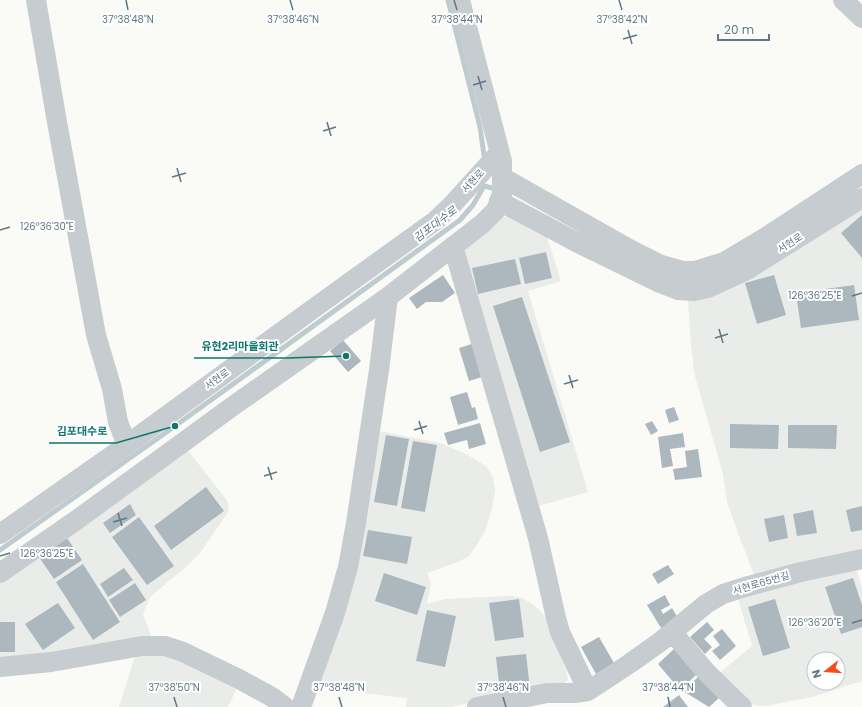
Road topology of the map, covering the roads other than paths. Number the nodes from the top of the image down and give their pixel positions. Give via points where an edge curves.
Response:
1 (36, 0) edge
2 (460, 0) edge
3 (843, 0) edge
4 (862, 18) edge
5 (499, 152) junction
6 (862, 174) edge
7 (502, 177) junction
8 (862, 198) edge
9 (499, 202) junction
10 (453, 246) junction
11 (388, 297) junction
12 (126, 445) junction
13 (0, 534) edge
14 (862, 559) edge
15 (0, 573) edge
16 (672, 632) junction
17 (0, 667) edge
18 (581, 697) edge
19 (284, 707) edge
20 (301, 707) edge
21 (477, 707) edge
22 (742, 707) edge

1 - 12 street via 96,335
2 - 5 street
3 - 4 street
5 - 7 street
5 - 12 street, 서현로 via 435,221
6 - 7 street via 724,262 695,271 683,271 655,262
7 - 9 street via 502,194
8 - 9 street, 서현로 via 745,271 708,288 694,291 678,290 660,283
9 - 10 street via 496,210 482,224
10 - 11 street
10 - 18 street via 538,538 558,625
11 - 15 street
11 - 20 street via 380,370 348,567 335,613
12 - 13 street, 서현로
14 - 16 street, 서현로65번길 via 801,572 723,594 706,604
16 - 18 street, 서현로65번길
16 - 22 street via 708,674
17 - 19 street via 50,662 142,646 165,646 238,679
18 - 21 street via 547,693

